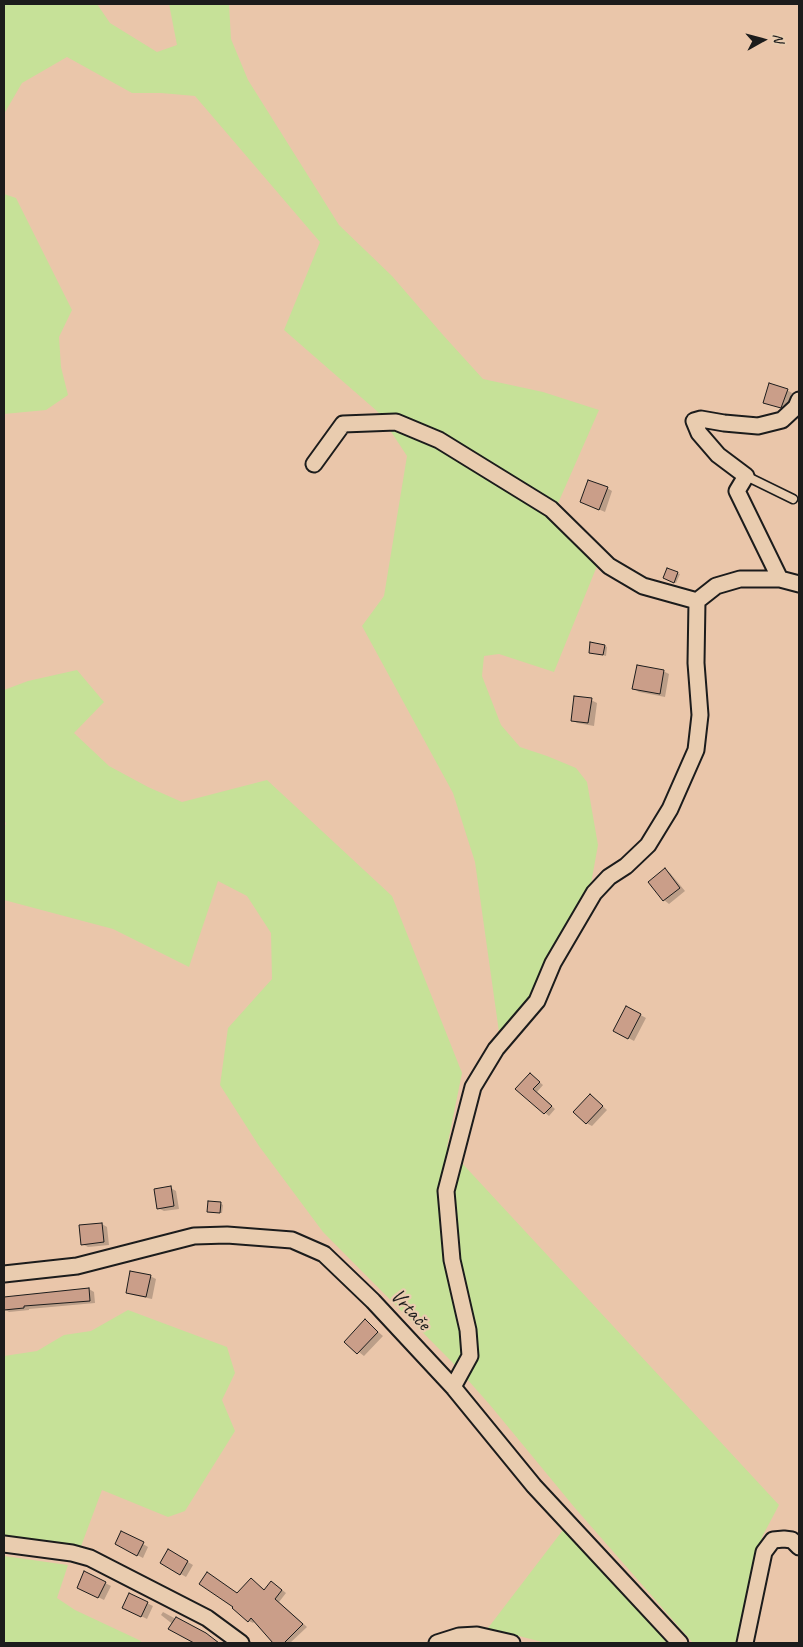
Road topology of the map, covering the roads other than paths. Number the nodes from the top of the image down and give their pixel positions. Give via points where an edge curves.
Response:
1 (799, 400) edge
2 (314, 464) dead end
3 (746, 476) junction
4 (793, 499) dead end
5 (780, 579) junction
6 (799, 584) edge
7 (697, 601) junction
8 (4, 1274) edge
9 (453, 1387) junction
10 (4, 1544) edge
11 (799, 1547) edge
12 (240, 1643) edge
13 (437, 1643) edge
14 (512, 1643) edge
15 (680, 1643) edge
16 (746, 1643) edge

1 - 3 street via 782,420 758,426 702,419 694,421 699,433 718,455
2 - 7 street via 343,424 396,422 439,440 551,509 617,571 643,586
3 - 4 lane
3 - 5 street via 737,491
5 - 6 street
5 - 7 street via 740,579 716,586
7 - 9 street via 696,663 700,715 696,750 670,809 648,845 594,893 553,963 536,1001 496,1049 472,1087 446,1191 452,1260 468,1330 470,1356
8 - 9 street, Vrtače via 77,1266 194,1236 292,1240 324,1254
9 - 15 street, Vrtače via 534,1486
10 - 12 street via 90,1558 207,1618
11 - 16 street via 792,1540 773,1540 764,1552
13 - 14 street via 459,1636 478,1635

